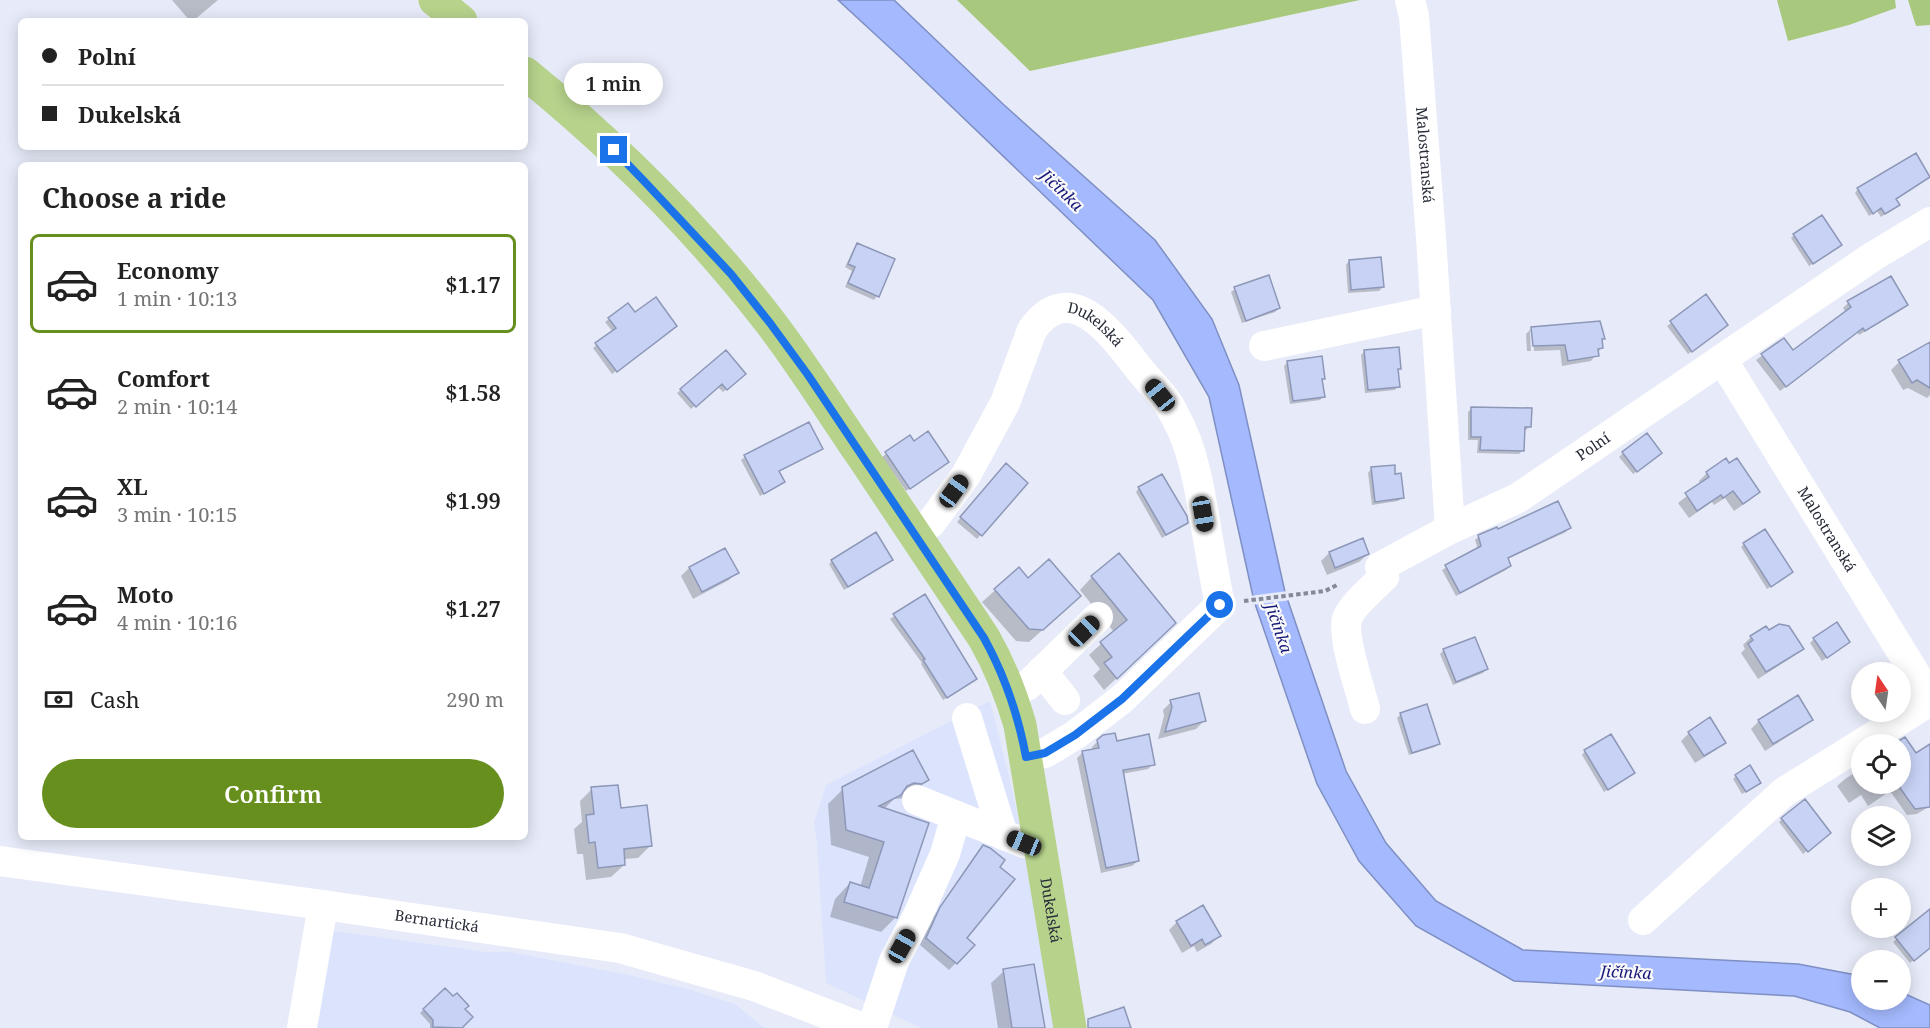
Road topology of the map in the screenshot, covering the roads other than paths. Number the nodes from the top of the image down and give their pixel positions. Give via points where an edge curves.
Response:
1 (435, 0) edge
2 (1410, 0) edge
3 (457, 18) edge
4 (528, 76) edge
5 (1930, 222) edge
6 (1436, 310) junction
7 (1264, 346) dead end
8 (1722, 359) junction
9 (1450, 529) junction
10 (914, 534) junction
11 (1098, 617) dead end
12 (1042, 671) junction
13 (1011, 695) junction
14 (1930, 699) edge
15 (1065, 700) dead end
16 (1365, 709) dead end
17 (967, 718) dead end
18 (1026, 757) junction
19 (917, 800) dead end
20 (956, 816) junction
21 (1004, 835) junction
22 (1040, 845) junction
23 (0, 861) edge
24 (323, 905) junction
25 (1643, 920) dead end
26 (302, 1028) edge
27 (863, 1028) edge
28 (872, 1028) edge
29 (1070, 1028) edge

1 - 3 main road
2 - 6 street, Malostranská
4 - 10 main road, Dukelská via 598,135 731,274 808,375
5 - 8 street, Polní
6 - 7 street
6 - 9 street, Malostranská
8 - 9 street, Polní via 1518,498
8 - 14 street, Malostranská
9 - 16 street, Polní via 1380,567 1384,577 1347,619 1346,636
10 - 13 main road, Dukelská via 984,638
10 - 18 street, Dukelská via 931,523 966,474 1005,403 1032,330 1038,320 1058,309 1080,310 1097,320 1174,412 1195,469 1231,604 1075,735 1045,753
11 - 12 street
12 - 13 street
12 - 15 street
13 - 18 main road, Dukelská
14 - 25 street, Malostranská via 1784,792
17 - 21 street
18 - 22 main road, Dukelská
19 - 20 street
20 - 21 street
20 - 28 street via 945,854 894,961
21 - 22 street
22 - 29 main road, Dukelská
23 - 24 street, Bernartická
24 - 26 street
24 - 27 street, Bernartická via 620,948 754,986

